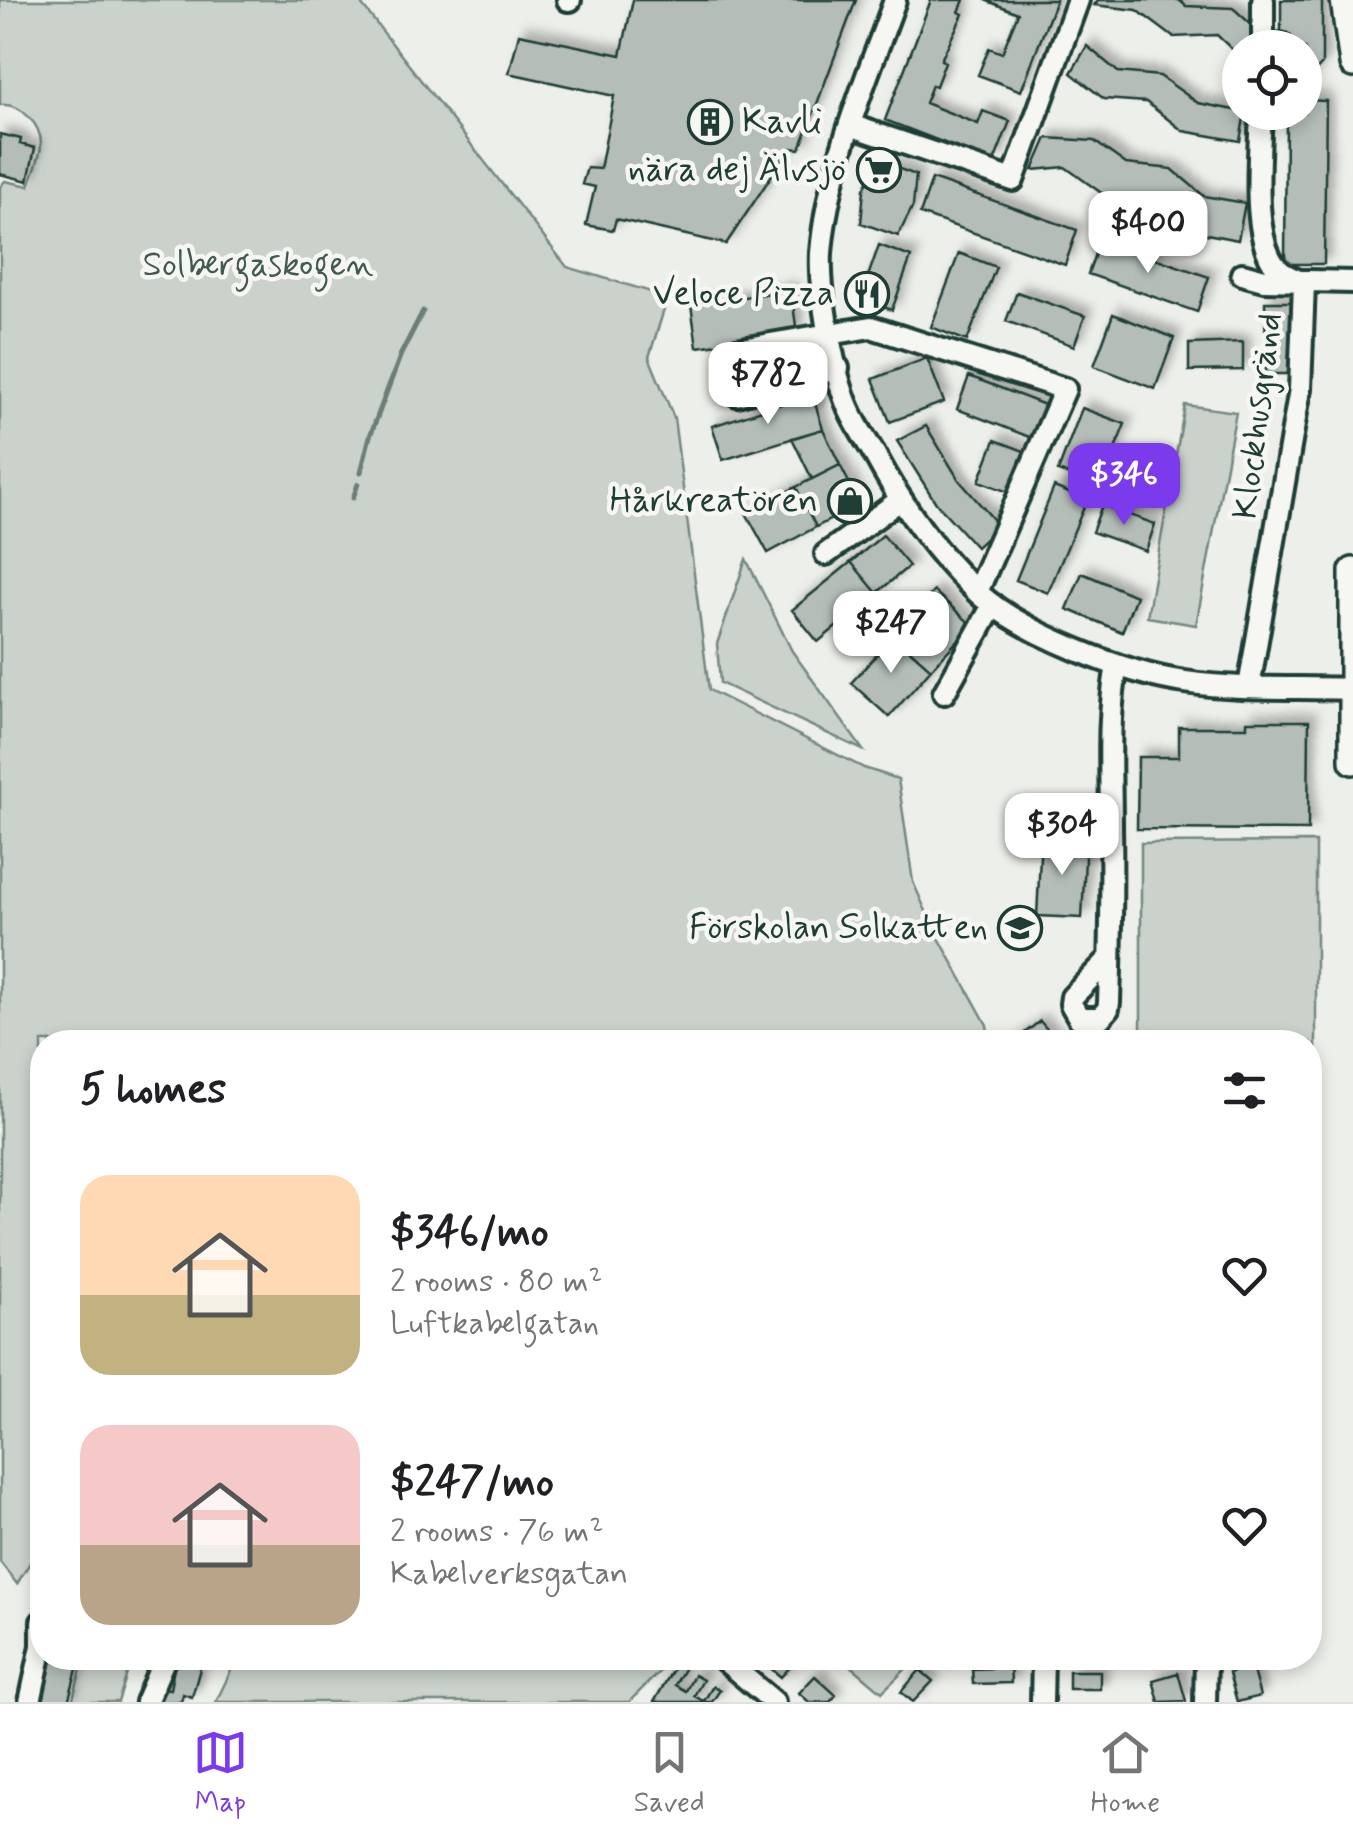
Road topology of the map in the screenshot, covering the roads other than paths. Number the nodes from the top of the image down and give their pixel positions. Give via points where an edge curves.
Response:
1 (895, 0) edge
2 (1078, 0) edge
3 (1263, 0) edge
4 (1344, 0) edge
5 (1270, 30) edge
6 (1353, 64) edge
7 (850, 125) junction
8 (1261, 130) edge
9 (1242, 274) dead end
10 (1353, 282) edge
11 (1304, 283) junction
12 (829, 333) junction
13 (838, 368) junction
14 (900, 500) junction
15 (826, 554) dead end
16 (1353, 571) edge
17 (985, 599) junction
18 (1117, 665) junction
19 (1249, 686) junction
20 (1350, 689) edge
21 (944, 692) dead end
22 (1353, 761) edge
23 (1110, 958) dead end
24 (37, 1670) edge
25 (160, 1670) edge
26 (736, 1670) edge
27 (1042, 1670) edge
28 (1206, 1670) edge
29 (30, 1702) edge
30 (146, 1702) edge
31 (774, 1702) edge
32 (1042, 1702) edge
33 (1206, 1702) edge

1 - 7 street
2 - 7 street via 1013,180
3 - 5 street
4 - 6 main road
7 - 12 street via 822,254
8 - 11 street, Klockhusgränd via 1264,236 1280,273
9 - 11 street
10 - 11 street
11 - 19 street, Klockhusgränd via 1300,389
12 - 13 street
12 - 13 street via 730,351 737,395
12 - 17 street via 871,326 1065,389
13 - 14 street via 848,407
14 - 15 street
14 - 17 street
16 - 20 main road
17 - 18 street via 1041,633
17 - 21 street
18 - 19 street via 1185,682
18 - 23 street via 1110,712
19 - 20 street
20 - 22 main road
24 - 29 street
25 - 30 street
26 - 31 street
27 - 32 street
28 - 33 street

